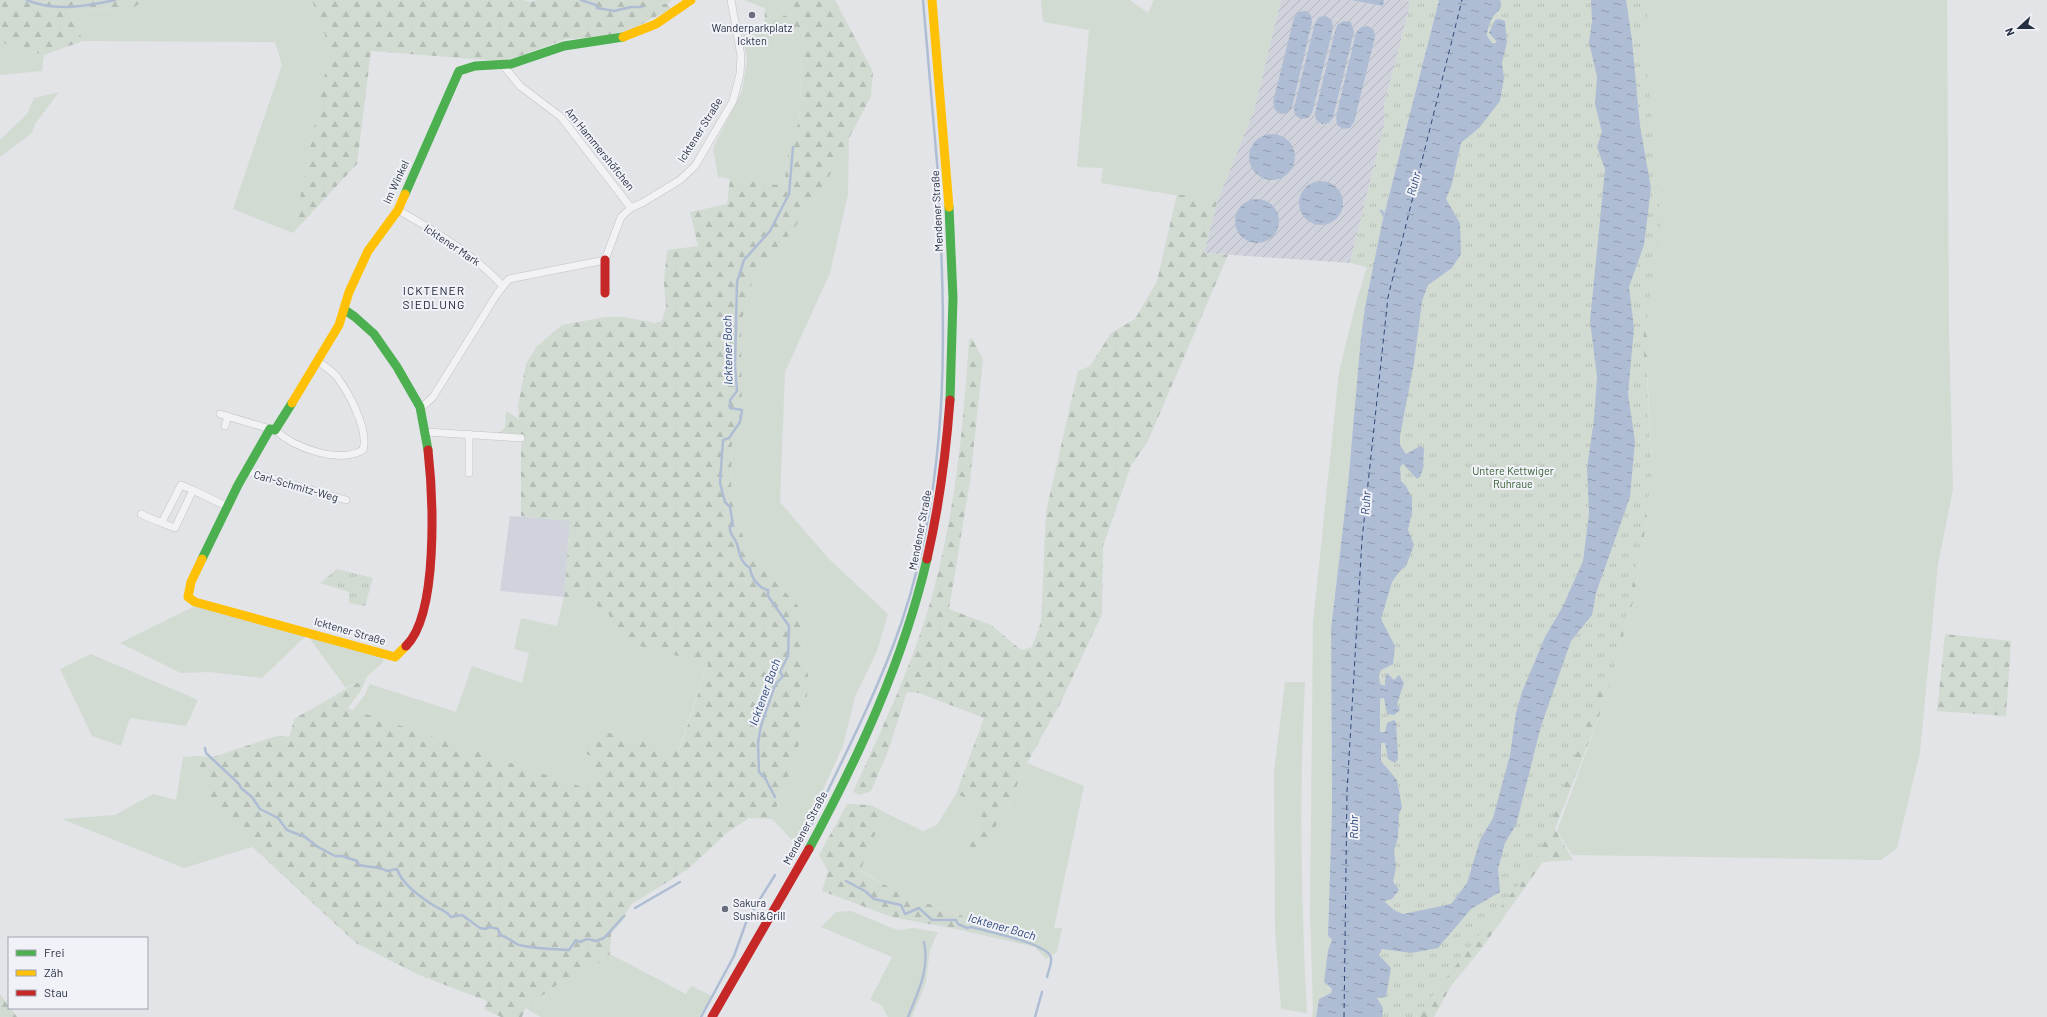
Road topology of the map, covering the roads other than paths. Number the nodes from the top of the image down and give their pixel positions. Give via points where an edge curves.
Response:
1 (691, 0) edge
2 (731, 0) edge
3 (932, 0) edge
4 (503, 65) junction
5 (630, 208) junction
6 (398, 210) junction
7 (605, 260) junction
8 (502, 286) junction
9 (605, 293) dead end
10 (344, 310) junction
11 (317, 361) junction
12 (421, 408) junction
13 (220, 414) dead end
14 (228, 416) junction
15 (224, 426) dead end
16 (272, 430) junction
17 (427, 432) junction
18 (469, 434) junction
19 (521, 438) dead end
20 (246, 471) junction
21 (469, 473) dead end
22 (193, 490) junction
23 (346, 500) dead end
24 (228, 507) junction
25 (141, 514) dead end
26 (162, 522) junction
27 (188, 598) joint
28 (712, 1017) edge

1 - 4 street via 672,14 631,34 616,39 564,46
2 - 5 street, Icktener Straße via 741,56 740,74 733,101 694,166 680,180
3 - 28 street, Mendener Straße via 950,227 953,320 946,451 935,526 919,594 891,677 864,738 806,854
4 - 5 street, Am Hammershöfchen via 520,86 561,117
4 - 6 street, Im Winkel via 471,66 459,70
5 - 7 street, Icktener Straße via 621,217
6 - 8 street, Icktener Mark via 451,242 482,266
6 - 10 street, Im Winkel via 368,251
7 - 8 street via 509,279
7 - 9 street, Icktener Straße
8 - 12 street via 432,397
10 - 11 street, Im Winkel via 339,325
10 - 12 street, Icktener Straße via 359,321 386,349
11 - 16 street, Im Winkel
11 - 16 street via 336,377 353,404 362,428 365,444 363,450 343,455 330,454 293,442
12 - 17 street, Icktener Straße
13 - 14 street
14 - 15 street
14 - 16 street
16 - 20 street, Im Winkel
17 - 18 street
17 - 27 street, Icktener Straße via 430,461 431,558 426,598 416,634 394,657
18 - 19 street
18 - 21 street
20 - 23 street, Carl-Schmitz-Weg
20 - 24 street, Im Winkel
22 - 24 street
22 - 26 street via 181,484
22 - 26 street via 175,528
24 - 27 street, Im Winkel via 191,582
25 - 26 street via 158,523

